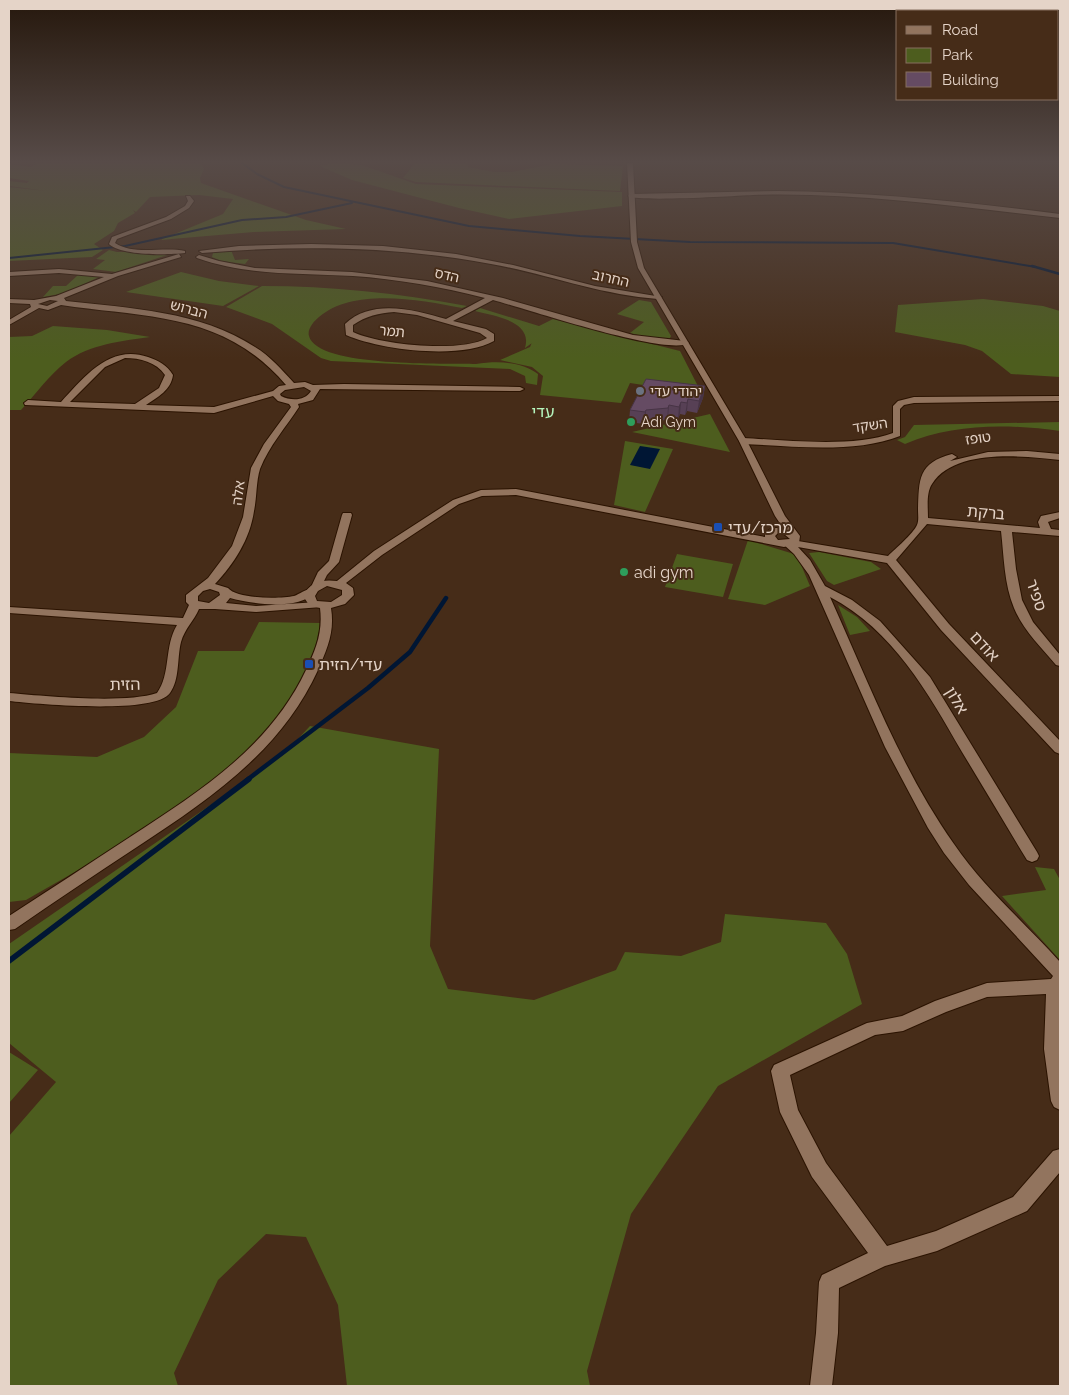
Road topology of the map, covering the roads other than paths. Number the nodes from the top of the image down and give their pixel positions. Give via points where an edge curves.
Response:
1 (141, 228) edge
2 (633, 228) edge
3 (197, 252) junction
4 (181, 254) junction
5 (9, 274) edge
6 (114, 276) junction
7 (658, 297) junction
8 (491, 298) junction
9 (60, 300) junction
10 (9, 301) edge
11 (36, 304) junction
12 (447, 321) junction
13 (9, 323) edge
14 (685, 343) junction
15 (291, 385) junction
16 (314, 387) junction
17 (520, 389) dead end
18 (276, 393) junction
19 (1060, 400) edge
20 (292, 402) junction
21 (28, 403) dead end
22 (64, 404) junction
23 (137, 407) junction
24 (743, 441) junction
25 (1060, 452) edge
26 (1060, 457) edge
27 (924, 493) junction
28 (347, 515) dead end
29 (1060, 515) edge
30 (780, 516) junction
31 (923, 521) junction
32 (1006, 528) junction
33 (1047, 532) junction
34 (1060, 533) edge
35 (773, 535) junction
36 (792, 539) junction
37 (890, 560) junction
38 (339, 584) junction
39 (205, 587) junction
40 (313, 589) junction
41 (823, 589) junction
42 (226, 592) junction
43 (195, 605) junction
44 (322, 605) junction
45 (214, 606) junction
46 (9, 610) edge
47 (187, 622) junction
48 (1060, 662) edge
49 (9, 697) edge
50 (1059, 746) edge
51 (1032, 856) dead end
52 (9, 924) edge
53 (1059, 979) edge
54 (1060, 1101) edge
55 (1060, 1158) edge
56 (883, 1256) junction
57 (821, 1386) edge

1 - 4 street via 114,238 112,244 119,249 162,249
2 - 7 street via 641,268
3 - 4 street
3 - 4 street via 189,258
3 - 7 street, החרוב via 294,245 391,248 487,262 623,294
3 - 8 street, הדס via 223,265 400,279
4 - 6 street
5 - 6 street via 59,271
6 - 9 street
7 - 14 street
8 - 12 street
8 - 14 street, הדס via 649,341
9 - 11 street via 46,298
9 - 15 street, הברוש via 165,317 221,332 252,347
10 - 11 street
11 - 13 street
12 - 12 street, תמר via 406,311 384,311 356,319 348,329 360,339 394,344 467,348 485,345 491,340 488,332
14 - 24 street
15 - 16 street
15 - 18 street
16 - 17 street
16 - 20 street via 314,396
18 - 20 street via 280,400
18 - 23 street via 214,410
19 - 24 street, השקד via 914,400 901,403 896,408 897,434 883,440 829,443
20 - 39 street, אלה via 295,407 275,432 258,464 252,483 249,516 238,544 218,576
21 - 22 street
22 - 23 street
22 - 23 street via 104,363 136,354 156,363 169,375 161,390
24 - 30 street
25 - 27 street, טופז via 998,448 954,456 927,471
26 - 27 street, טופז via 1020,453 974,457 943,469
27 - 31 street, טופז
28 - 40 street via 334,562
29 - 33 street via 1045,518 1043,522
30 - 35 street via 780,524
30 - 36 street
31 - 32 street, ברקת
31 - 37 street
32 - 33 street, ברקת
32 - 48 street, ספיר via 1020,609
33 - 34 street, ברקת
35 - 36 street via 786,530
35 - 38 street via 747,535 516,492 492,491 456,502 378,553
36 - 37 street
36 - 41 street
37 - 50 street, אודם via 945,627
38 - 40 street via 327,583
38 - 44 street via 347,588 348,595 337,604
39 - 42 street via 221,588
39 - 43 street, הזית via 192,595
40 - 42 street via 305,596 268,600 244,600
40 - 44 street via 310,600
41 - 51 street, אלון via 871,619 921,674
41 - 53 street via 833,620 893,747 949,849
42 - 45 street via 222,601
43 - 45 street
43 - 47 street, הזית
44 - 45 street via 256,609
44 - 52 street via 327,628 309,678 293,706 255,753 198,800
46 - 47 street
47 - 49 street, הזית via 177,634 166,687 154,700
53 - 54 street via 1053,1049
53 - 56 street via 987,990 903,1023 873,1028 780,1071 789,1112 819,1170
55 - 56 street via 1020,1204 937,1241
56 - 57 street via 829,1282

